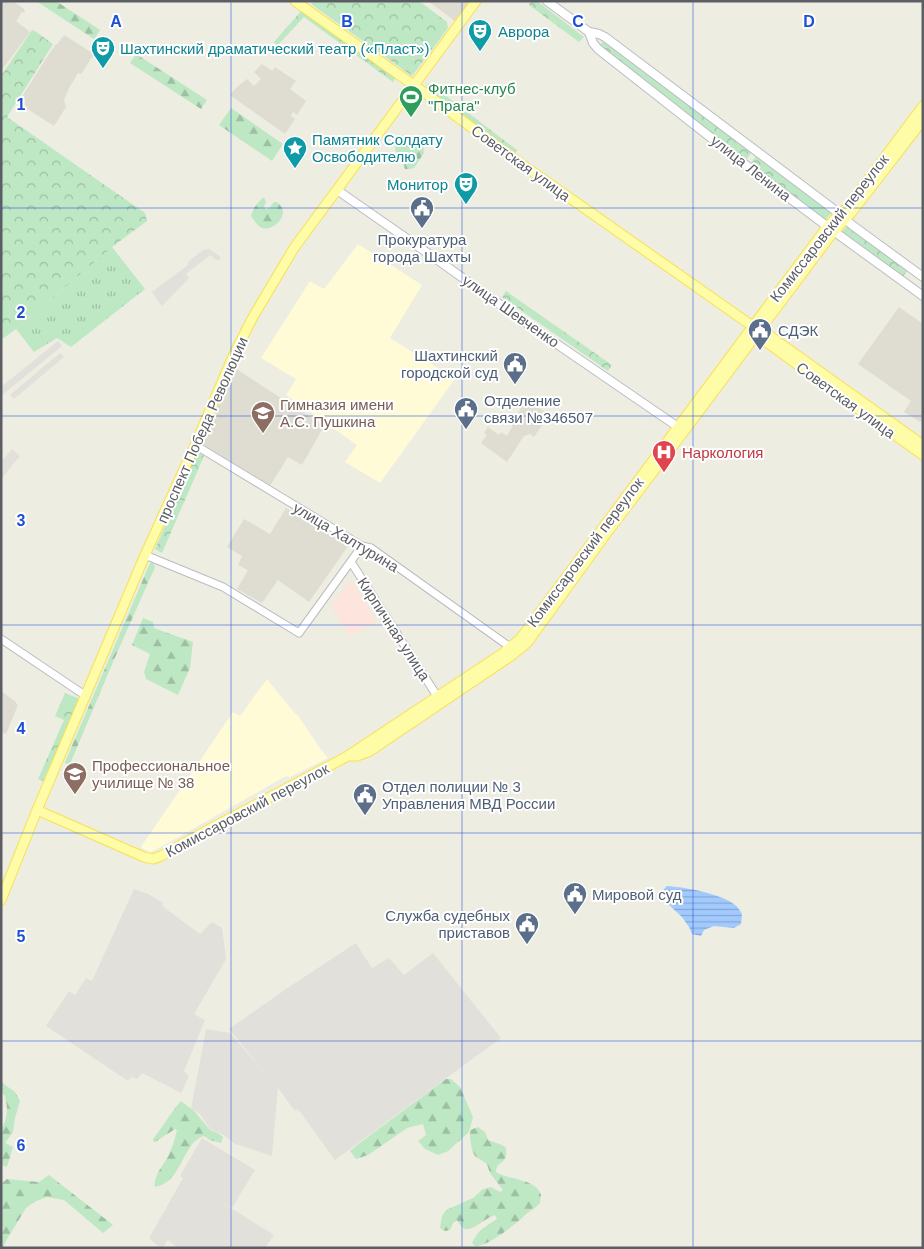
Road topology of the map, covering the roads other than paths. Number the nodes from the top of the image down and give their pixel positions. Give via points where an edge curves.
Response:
1 (295, 1) edge
2 (476, 1) edge
3 (547, 1) edge
4 (589, 32) junction
5 (414, 85) junction
6 (923, 106) edge
7 (923, 120) edge
8 (337, 190) junction
9 (842, 216) junction
10 (831, 229) junction
11 (923, 277) edge
12 (923, 296) edge
13 (754, 328) junction
14 (682, 429) junction
15 (195, 445) junction
16 (923, 445) edge
17 (923, 456) edge
18 (362, 546) junction
19 (145, 555) junction
20 (351, 562) junction
21 (1, 639) edge
22 (514, 648) junction
23 (86, 696) junction
24 (437, 696) junction
25 (346, 757) junction
26 (36, 810) junction
27 (4, 884) edge
28 (1, 900) edge

1 - 5 main road, Советская улица
2 - 5 main road, проспект Победа Революции
3 - 4 main road, улица Ленина
4 - 9 main road, улица Ленина via 605,37
4 - 10 main road, улица Ленина via 598,49
5 - 8 main road, проспект Победа Революции
5 - 13 main road, Советская улица
6 - 9 main road, Комиссаровский переулок
7 - 9 main road, Комиссаровский переулок via 852,212
8 - 14 main road, улица Шевченко
8 - 15 main road, проспект Победа Революции via 294,248 253,317
9 - 10 main road, Комиссаровский переулок
9 - 11 main road, улица Ленина
10 - 12 main road, улица Ленина
10 - 13 main road, Комиссаровский переулок
13 - 14 main road, Комиссаровский переулок
13 - 16 main road, Советская улица
13 - 17 main road, Советская улица
14 - 22 main road, Комиссаровский переулок
15 - 18 street, улица Халтурина
15 - 19 main road, проспект Победа Революции
18 - 20 street
18 - 22 street, улица Халтурина via 371,548
19 - 20 street via 223,587 299,633
19 - 23 main road, проспект Победа Революции
20 - 24 street, Кирпичная улица
21 - 23 street
22 - 24 main road, Комиссаровский переулок
22 - 25 main road, Комиссаровский переулок via 370,751
23 - 26 main road, проспект Победа Революции
24 - 25 main road, Комиссаровский переулок
25 - 26 main road, Комиссаровский переулок via 154,859 144,858
26 - 27 main road, проспект Победа Революции
27 - 28 main road, проспект Победа Революции

